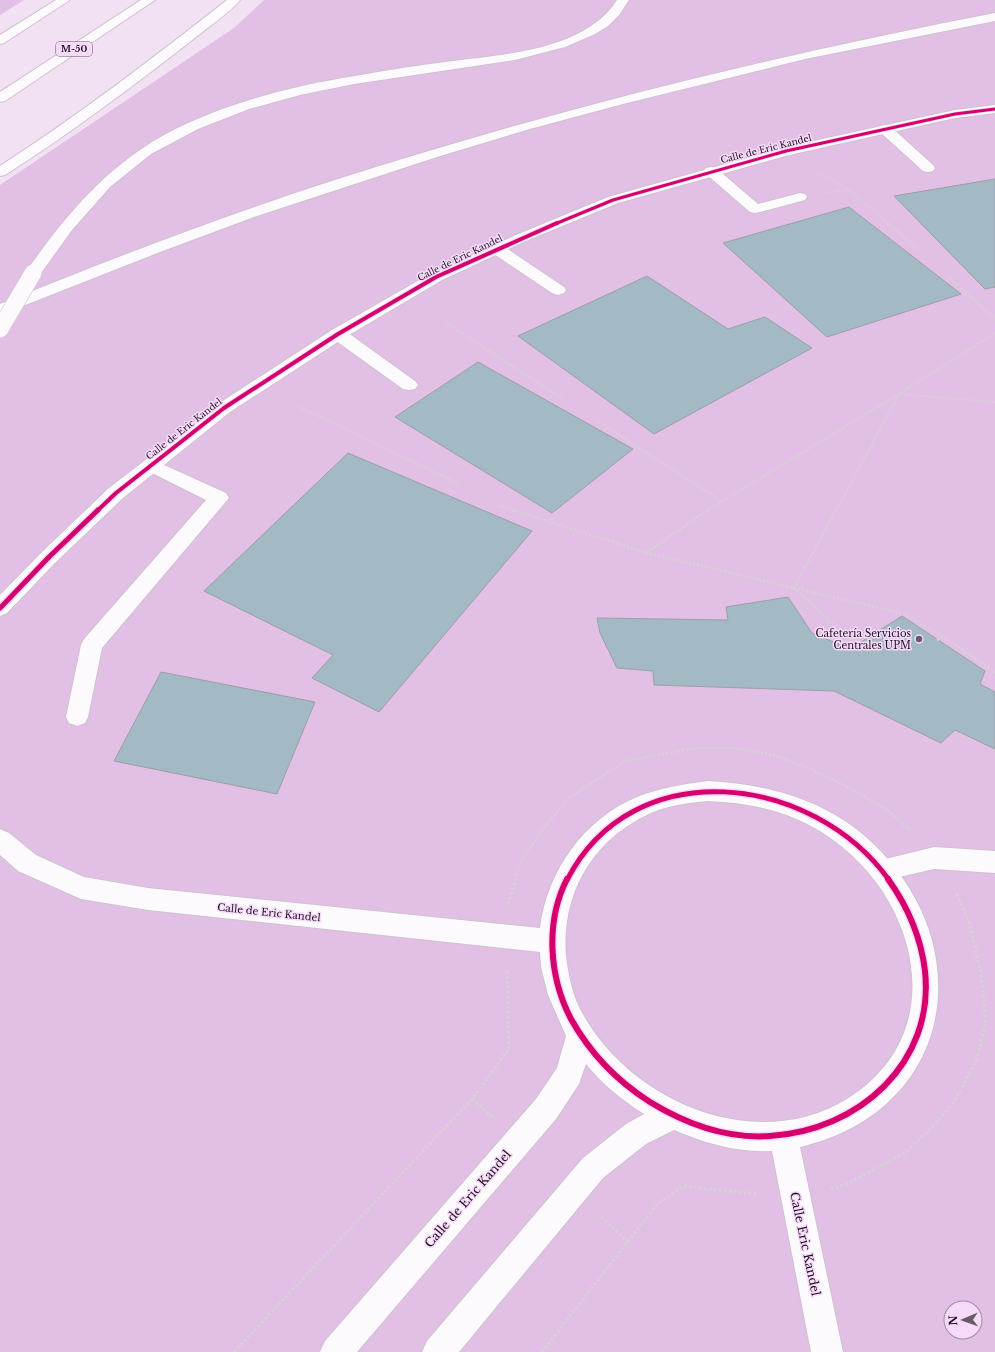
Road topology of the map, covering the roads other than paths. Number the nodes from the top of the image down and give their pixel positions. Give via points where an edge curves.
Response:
1 (64, 0) edge
2 (149, 0) edge
3 (234, 0) edge
4 (247, 0) edge
5 (623, 0) edge
6 (995, 17) edge
7 (0, 40) edge
8 (149, 68) junction
9 (0, 98) edge
10 (995, 109) edge
11 (885, 129) junction
12 (928, 168) dead end
13 (711, 171) junction
14 (0, 172) edge
15 (800, 197) road end
16 (497, 249) junction
17 (558, 290) dead end
18 (0, 310) edge
19 (0, 329) edge
20 (338, 334) junction
21 (409, 385) dead end
22 (151, 465) junction
23 (0, 608) edge
24 (77, 717) dead end
25 (0, 840) edge
26 (995, 862) edge
27 (882, 870) junction
28 (552, 941) junction
29 (580, 1034) junction
30 (672, 1116) junction
31 (783, 1135) junction
32 (336, 1352) edge
33 (438, 1352) edge
34 (827, 1352) edge

1 - 7 main road
2 - 9 main road, M-50
3 - 8 main road
4 - 8 main road via 188,48
5 - 19 main road, bridge via 612,18 583,36 539,51 321,86 248,105 179,132 143,153 106,183 73,217 33,273
6 - 18 main road via 707,78 557,117 409,161 248,214
8 - 14 main road via 42,146
10 - 11 main road, Calle de Eric Kandel via 955,114
11 - 12 main road
11 - 13 main road, Calle de Eric Kandel
13 - 15 main road via 755,209
13 - 16 main road, Calle de Eric Kandel via 613,200
16 - 17 main road
16 - 20 main road, Calle de Eric Kandel via 436,277
20 - 21 main road
20 - 22 main road, Calle de Eric Kandel via 224,408
22 - 23 main road, Calle de Eric Kandel via 110,498
22 - 24 main road via 219,498 92,645
25 - 28 main road, Calle de Eric Kandel via 27,863 81,888 148,899
26 - 27 main road via 934,858
27 - 28 main road via 848,837 827,823 774,799 730,792 684,794 663,798 615,821 584,849 560,892 554,914
27 - 31 main road via 898,892 917,929 924,957 926,997 918,1037 905,1063 884,1089 863,1106 816,1128
28 - 29 main road via 557,983
29 - 30 main road via 592,1052 615,1077
29 - 32 main road, Calle de Eric Kandel via 569,1074 546,1109
30 - 31 main road via 716,1130 745,1135
30 - 33 main road via 636,1134 593,1168
31 - 34 main road, Calle Eric Kandel

